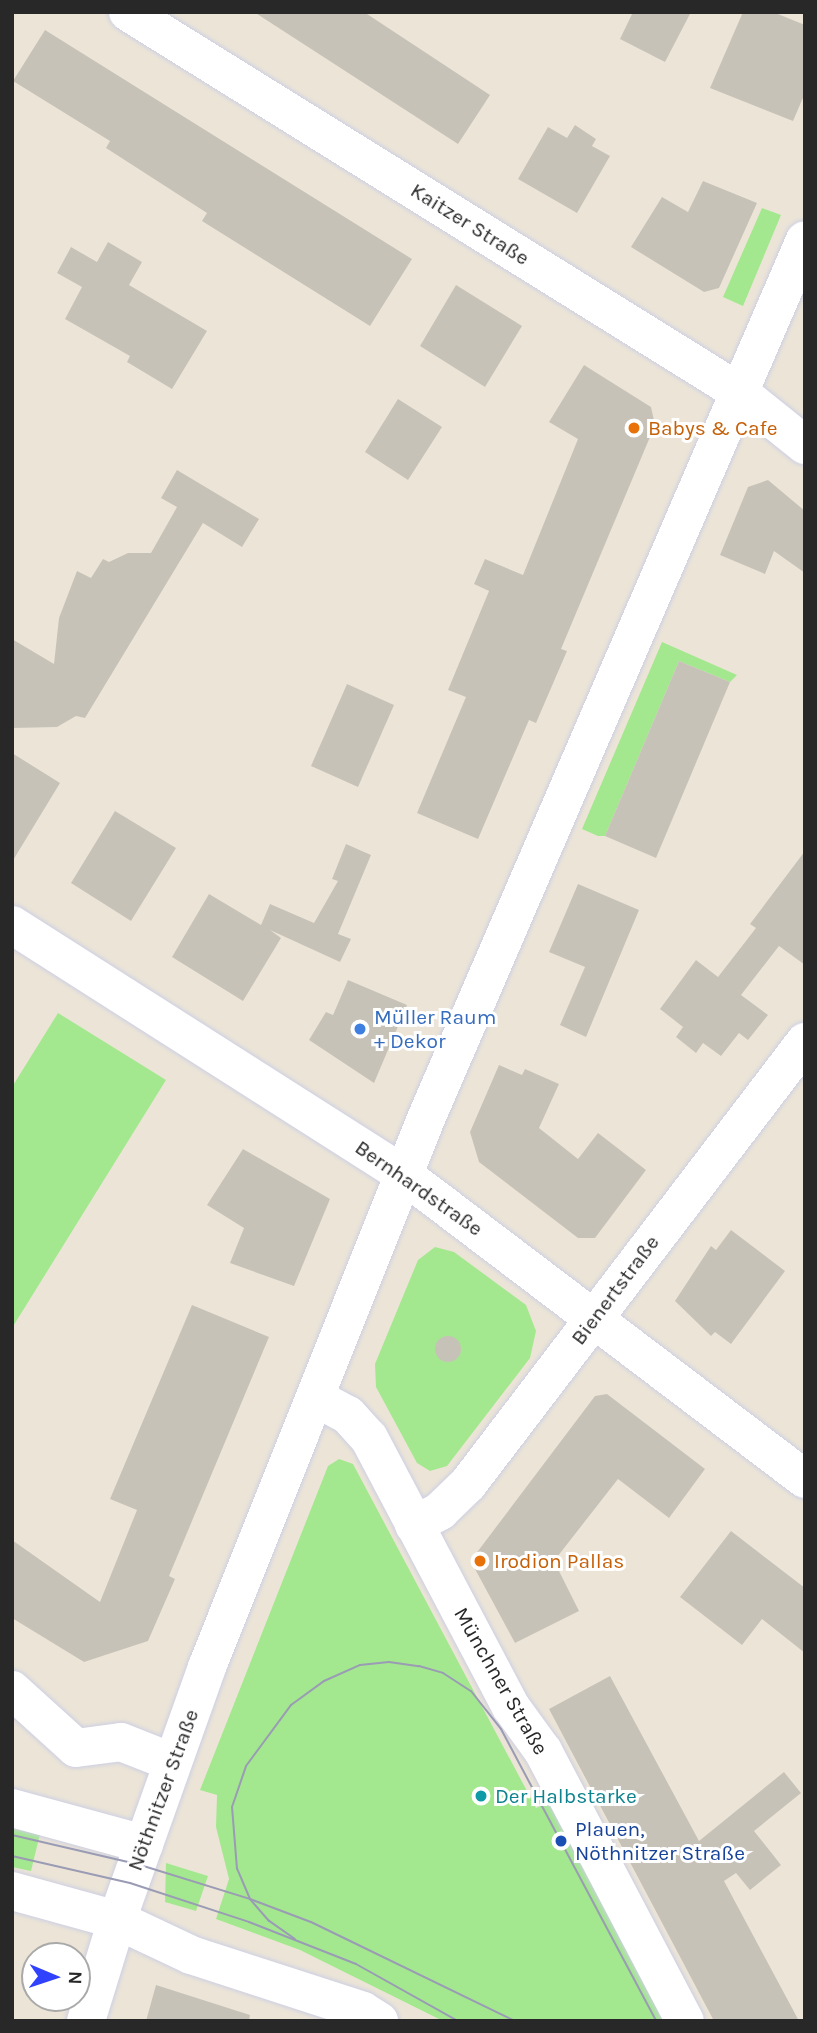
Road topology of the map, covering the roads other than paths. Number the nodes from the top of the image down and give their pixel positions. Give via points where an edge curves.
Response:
1 (128, 12) edge
2 (805, 240) edge
3 (739, 392) junction
4 (805, 445) edge
5 (12, 925) edge
6 (805, 1042) edge
7 (404, 1175) junction
8 (594, 1317) junction
9 (316, 1398) junction
10 (805, 1479) edge
11 (414, 1525) junction
12 (12, 1690) edge
13 (172, 1762) junction
14 (12, 1808) edge
15 (144, 1844) junction
16 (12, 1891) edge
17 (117, 1920) junction
18 (86, 2021) edge
19 (379, 2021) edge
20 (685, 2021) edge

1 - 3 street, Kaitzer Straße
2 - 3 street, Nöthnitzer Straße
3 - 4 street, Kaitzer Straße
3 - 7 street, Nöthnitzer Straße
5 - 7 street, Bernhardstraße
6 - 8 street, Bienertstraße
7 - 8 street, Bernhardstraße
7 - 9 street, Nöthnitzer Straße
8 - 10 street, Bernhardstraße
8 - 11 street, Bienertstraße via 468,1484 440,1511
9 - 11 street, Münchner Straße via 348,1415 369,1438
9 - 13 street, Nöthnitzer Straße
11 - 20 street, Münchner Straße via 511,1707 543,1751
12 - 13 street via 76,1748 121,1742
13 - 15 street, Nöthnitzer Straße
14 - 15 street
15 - 17 street, Nöthnitzer Straße
16 - 17 street
17 - 18 street, Nöthnitzer Straße
17 - 19 street via 191,1955 363,2011

